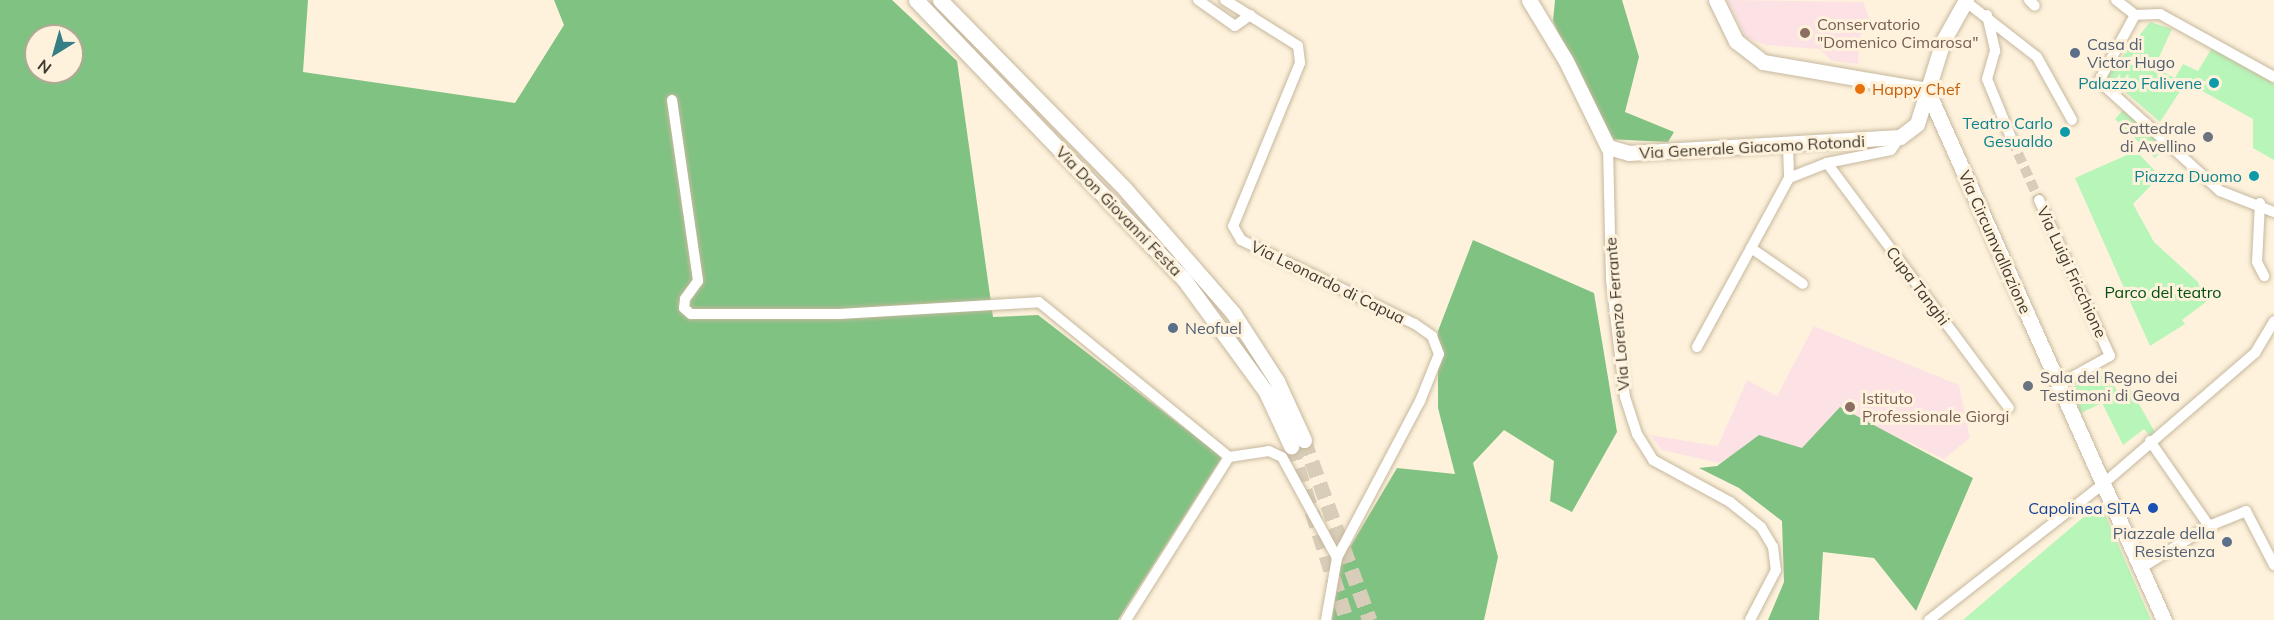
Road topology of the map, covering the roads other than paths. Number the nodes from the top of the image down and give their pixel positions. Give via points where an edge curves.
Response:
1 (916, 0) edge
2 (940, 0) edge
3 (1198, 0) edge
4 (1226, 0) edge
5 (1529, 0) edge
6 (1716, 0) edge
7 (1966, 0) edge
8 (2116, 0) edge
9 (1250, 15) junction
10 (1987, 15) junction
11 (2135, 15) junction
12 (2274, 77) edge
13 (1928, 90) junction
14 (672, 100) dead end
15 (2072, 120) dead end
16 (1900, 137) junction
17 (2012, 140) tunnel mouth
18 (1788, 146) junction
19 (1608, 147) junction
20 (1827, 164) junction
21 (1790, 178) junction
22 (2039, 200) tunnel mouth
23 (2260, 203) junction
24 (2274, 212) edge
25 (1751, 248) junction
26 (2264, 276) dead end
27 (1803, 284) dead end
28 (2274, 321) edge
29 (2270, 332) junction
30 (2274, 344) edge
31 (1697, 347) dead end
32 (2058, 385) junction
33 (2008, 408) dead end
34 (2150, 441) junction
35 (1229, 457) junction
36 (2103, 484) junction
37 (2209, 526) junction
38 (1337, 558) junction
39 (2274, 565) edge
40 (2140, 568) junction
41 (1126, 620) edge
42 (1326, 620) edge
43 (1750, 620) edge
44 (1929, 620) edge
45 (2164, 620) edge

1 - 2 street, Via Don Giovanni Festa via 1177,270 1266,392 1297,443 1277,381 1233,313 1125,189
3 - 9 street via 1235,26
4 - 9 street, Via Leonardo di Capua
5 - 19 street via 1566,61
6 - 13 street via 1736,40 1763,62
7 - 10 street
7 - 13 street via 1953,18
8 - 11 street
9 - 38 street, Via Leonardo di Capua via 1298,46 1300,63 1233,226 1241,240 1415,324 1432,336 1439,354 1420,401
10 - 15 street via 2037,57
10 - 17 street via 1995,51 1987,79
11 - 12 street via 2160,14
11 - 23 street via 2098,81 2220,191 2237,201
13 - 16 street via 1917,124
13 - 32 street, Via Circumvallazione
14 - 35 street via 698,281 685,299 684,308 691,314 839,314 1039,302
16 - 18 street, Via Generale Giacomo Rotondi
16 - 20 street via 1891,150
18 - 19 street, Via Generale Giacomo Rotondi via 1629,153
18 - 21 street
19 - 43 street, Via Lorenzo Ferrante via 1611,280 1625,397 1637,434 1653,460 1730,502 1761,527 1773,547 1773,580
20 - 21 street
20 - 33 street, Cupa Tanghi
21 - 25 street
22 - 32 street, Via Luigi Fricchione via 2110,356
23 - 24 street
23 - 26 street via 2257,262
25 - 27 street
25 - 31 street
28 - 29 street
29 - 30 street
29 - 34 street via 2255,353
32 - 36 street, Via Circumvallazione
34 - 36 street
34 - 37 street
35 - 38 street via 1269,451 1282,457
35 - 41 street
36 - 40 street, Via Circumvallazione
36 - 44 street
37 - 39 street via 2246,511
37 - 40 street
38 - 42 street
40 - 45 street, Via Circumvallazione

